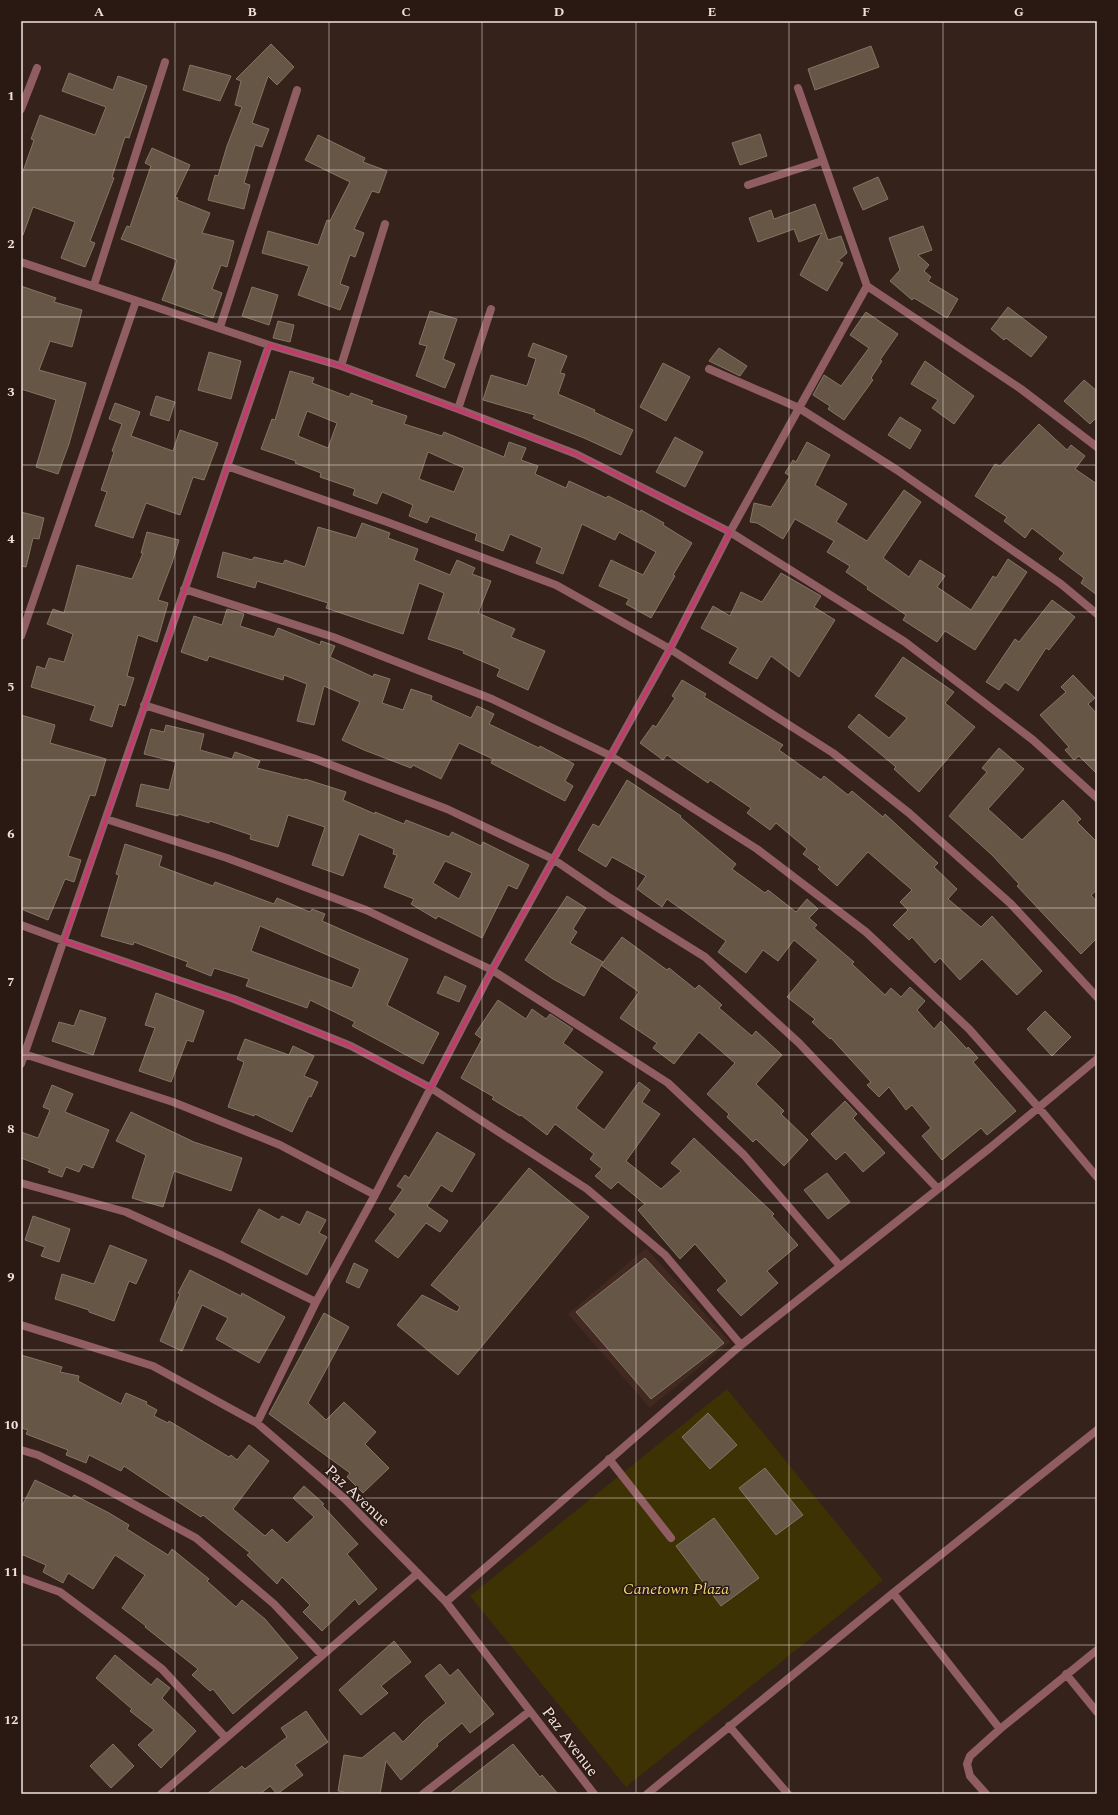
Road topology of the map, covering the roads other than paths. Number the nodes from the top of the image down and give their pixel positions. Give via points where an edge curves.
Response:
1 (164, 62) dead end
2 (37, 68) dead end
3 (798, 88) dead end
4 (297, 90) dead end
5 (21, 109) edge
6 (822, 161) junction
7 (748, 185) dead end
8 (385, 224) dead end
9 (21, 262) edge
10 (94, 285) junction
11 (867, 286) junction
12 (136, 301) junction
13 (491, 309) dead end
14 (220, 327) junction
15 (269, 345) junction
16 (341, 366) junction
17 (709, 369) dead end
18 (799, 408) junction
19 (458, 409) junction
20 (1097, 448) edge
21 (227, 466) junction
22 (730, 532) junction
23 (184, 589) junction
24 (1097, 614) edge
25 (21, 636) edge
26 (670, 649) junction
27 (144, 705) junction
28 (611, 756) junction
29 (1097, 798) edge
30 (106, 819) junction
31 (552, 859) junction
32 (21, 925) edge
33 (64, 941) junction
34 (492, 970) junction
35 (1097, 997) edge
36 (24, 1054) junction
37 (1097, 1059) edge
38 (21, 1064) edge
39 (431, 1088) junction
40 (1040, 1108) junction
41 (1097, 1177) edge
42 (21, 1183) edge
43 (938, 1189) junction
44 (375, 1195) junction
45 (840, 1266) junction
46 (316, 1302) junction
47 (21, 1325) edge
48 (741, 1345) junction
49 (257, 1423) junction
50 (1097, 1430) edge
51 (21, 1450) edge
52 (609, 1459) junction
53 (671, 1538) dead end
54 (418, 1573) junction
55 (21, 1578) edge
56 (893, 1593) junction
57 (446, 1602) junction
58 (1097, 1650) edge
59 (322, 1655) junction
60 (1066, 1674) junction
61 (530, 1711) junction
62 (1097, 1712) edge
63 (729, 1726) junction
64 (1000, 1729) junction
65 (226, 1738) junction
66 (161, 1794) edge
67 (423, 1794) edge
68 (594, 1794) edge
69 (647, 1794) edge
70 (788, 1794) edge
71 (986, 1794) edge

1 - 10 street
2 - 5 street
3 - 6 street
4 - 14 street
6 - 7 street
6 - 11 street
8 - 16 street
9 - 10 street
10 - 12 street
11 - 18 street
11 - 20 street via 1021,389
12 - 14 street
12 - 25 street
13 - 19 street
14 - 15 street
15 - 16 street
15 - 21 street
16 - 19 street
17 - 18 street
18 - 22 street
18 - 24 street via 897,470 1061,584
19 - 22 street via 576,454
21 - 23 street
21 - 26 street via 556,585
22 - 26 street
22 - 29 street via 905,642 1033,740
23 - 27 street
23 - 28 street via 340,640 492,699
26 - 28 street
26 - 35 street via 834,753 909,813 1012,904
27 - 30 street
27 - 31 street via 313,758 447,809
28 - 31 street
28 - 40 street via 757,849 866,932 969,1029
30 - 33 street
30 - 34 street via 228,858 366,910
31 - 34 street
31 - 43 street via 705,957 799,1043
32 - 33 street
33 - 36 street
33 - 39 street via 234,999 351,1046
34 - 39 street
34 - 45 street via 668,1083 744,1155
36 - 38 street
36 - 44 street via 173,1102 280,1145
37 - 40 street
39 - 44 street
39 - 48 street via 587,1189 665,1255
40 - 41 street
40 - 43 street
42 - 46 street via 126,1212
43 - 45 street
44 - 46 street
45 - 48 street
46 - 49 street
47 - 49 street, Paz Avenue via 152,1366
48 - 52 street
49 - 54 street, Paz Avenue via 345,1500
50 - 56 street
51 - 59 street via 38,1455 89,1480 196,1538 274,1604
52 - 53 street
52 - 57 street
54 - 57 street, Paz Avenue
54 - 59 street
55 - 65 street via 60,1592 123,1638 162,1669
56 - 63 street
56 - 64 street
57 - 61 street, Paz Avenue
58 - 60 street
59 - 65 street
60 - 62 street
60 - 64 street
61 - 67 street
61 - 68 street, Paz Avenue
63 - 69 street
63 - 70 street
64 - 71 street via 970,1756 967,1764 970,1776
65 - 66 street

